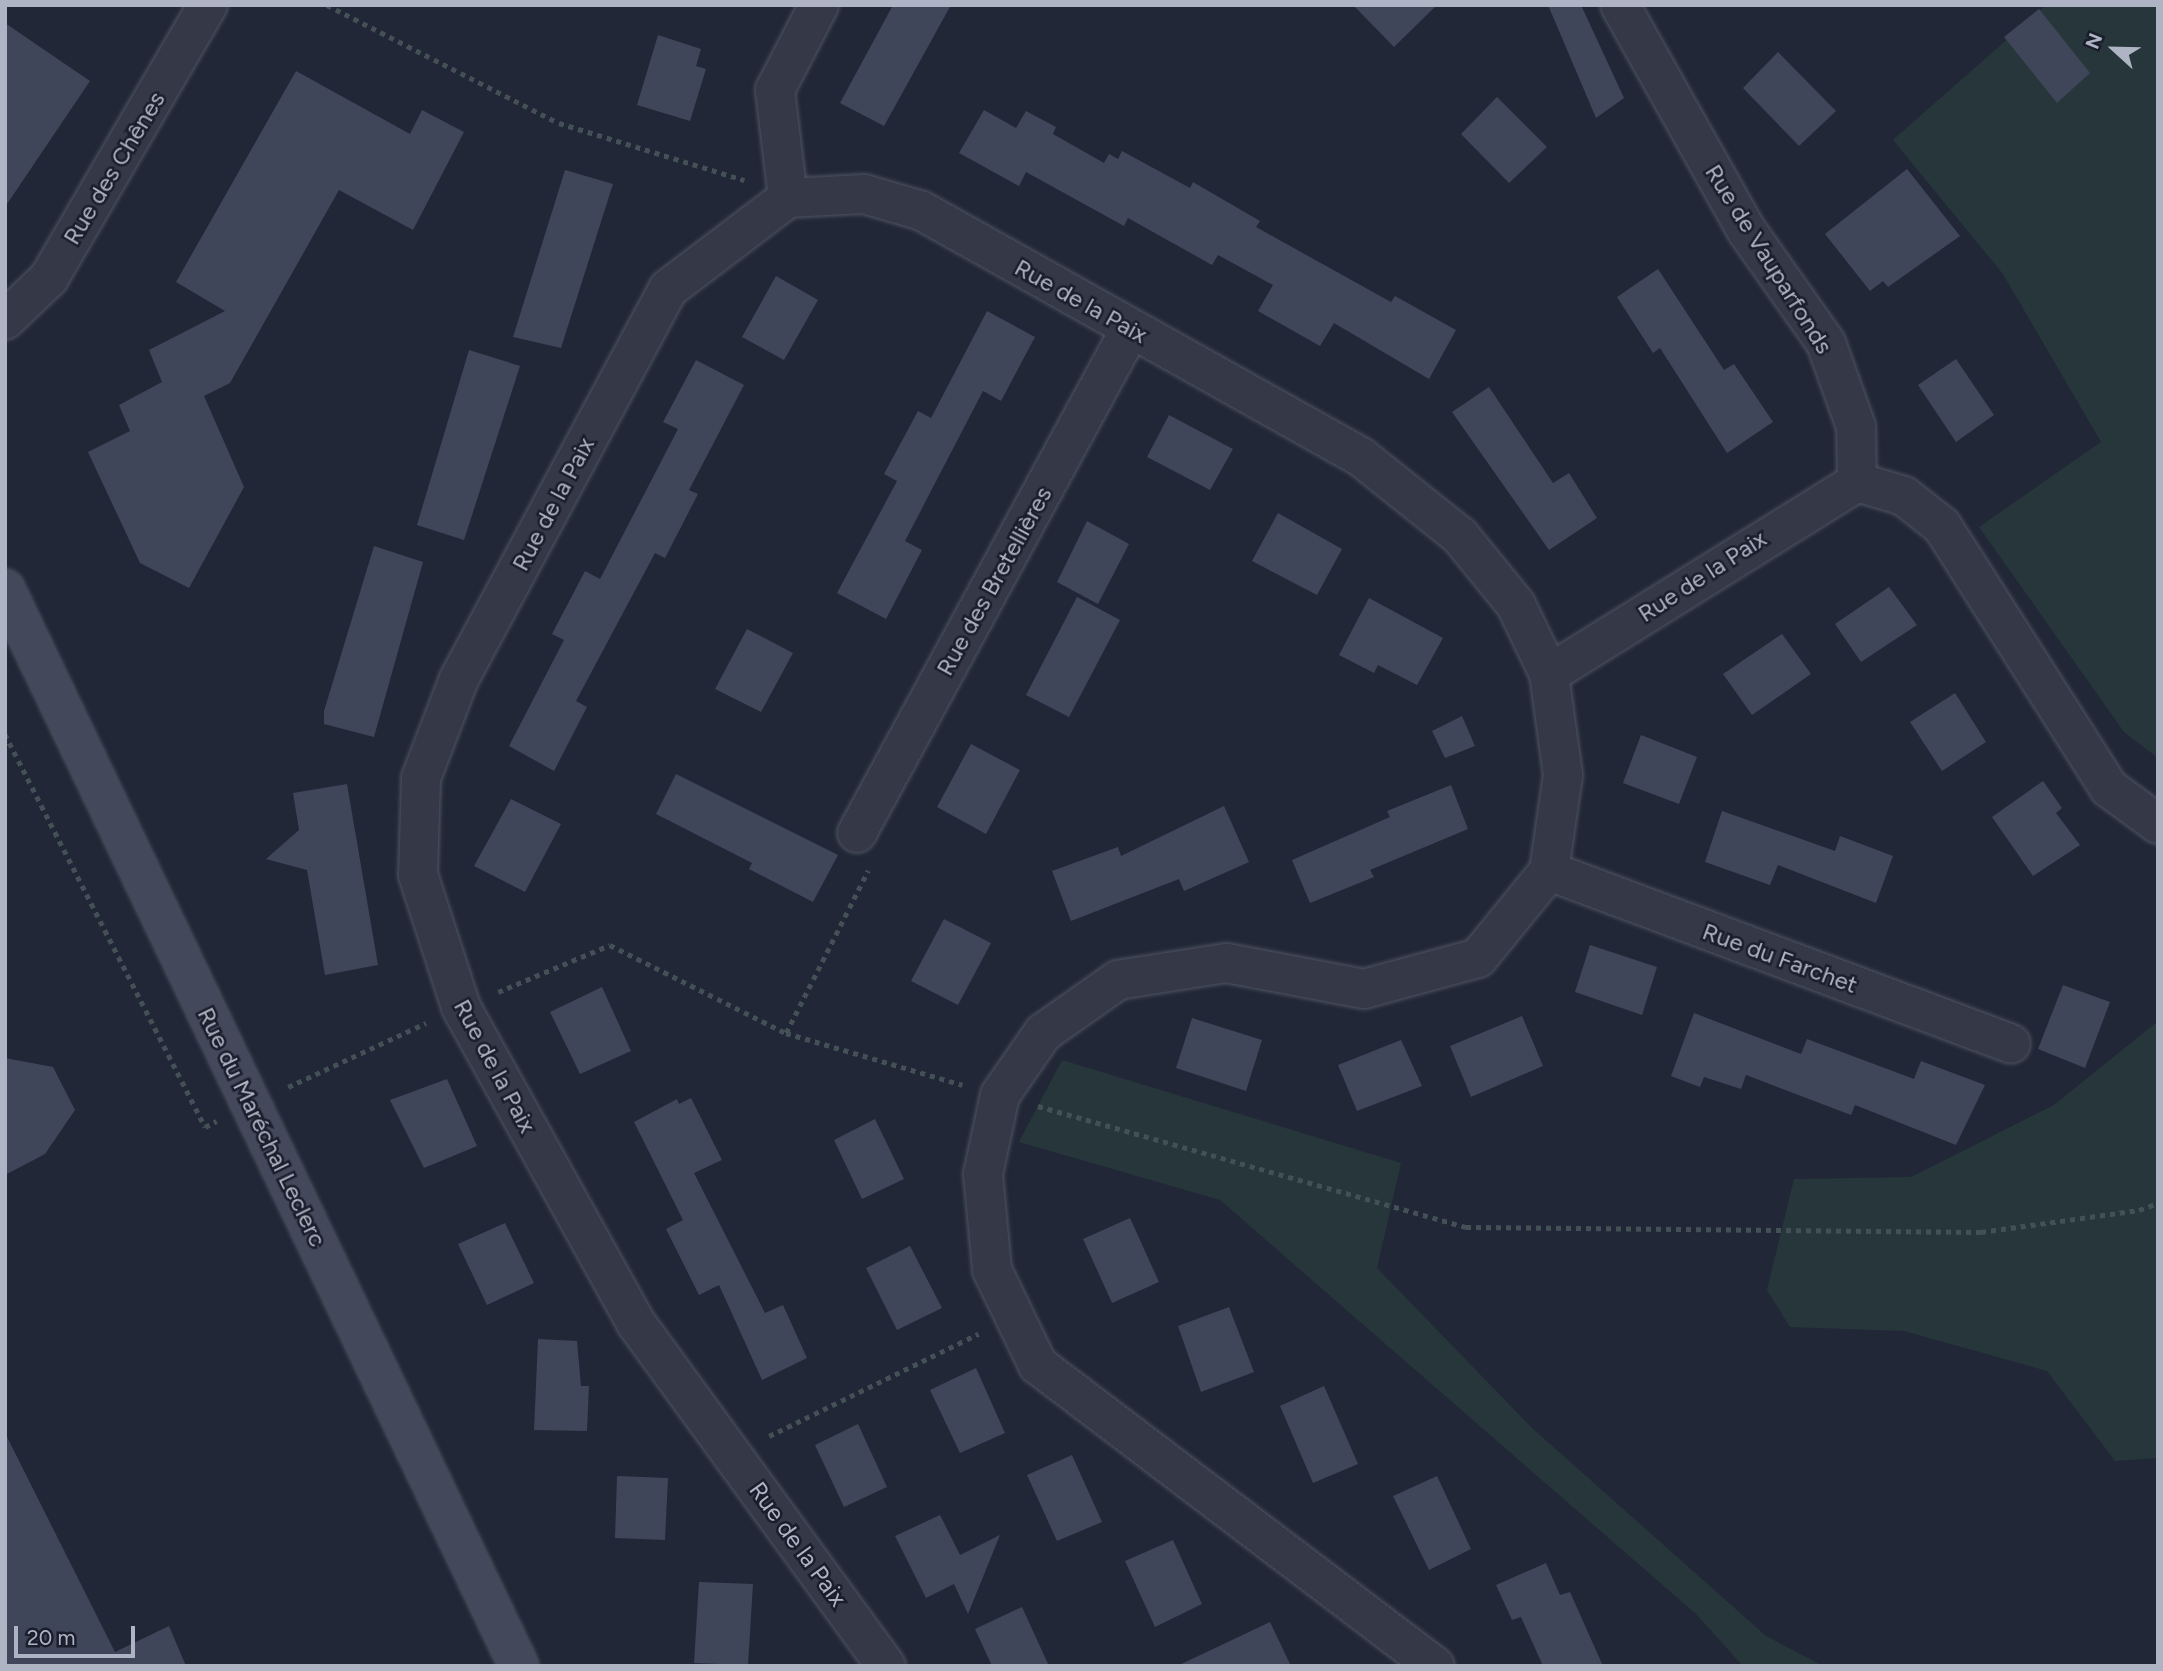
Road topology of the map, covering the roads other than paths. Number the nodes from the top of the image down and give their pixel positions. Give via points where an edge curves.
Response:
1 (208, 5) edge
2 (819, 5) edge
3 (1620, 5) edge
4 (788, 198) junction
5 (5, 320) edge
6 (1130, 330) junction
7 (1857, 482) junction
8 (5, 589) edge
9 (1549, 674) junction
10 (2158, 824) edge
11 (857, 833) road end
12 (1549, 871) junction
13 (2011, 1044) dead end
14 (519, 1666) edge
15 (886, 1666) edge
16 (1435, 1666) edge

1 - 5 street, Rue des Chênes via 49,278
2 - 4 street via 775,90
3 - 7 street, Rue de Vauparfonds via 1747,231 1826,343 1856,427
4 - 6 street, Rue de la Paix via 864,194 922,211
4 - 15 street, Rue de la Paix via 668,289 459,679 421,778 418,875 461,1007 636,1323
6 - 9 street, Rue de la Paix via 1361,457 1460,536 1516,605
6 - 11 street, Rue des Bretellières
7 - 9 street, Rue de la Paix
7 - 10 street via 1905,496 1942,526 2109,788
8 - 14 main road, Rue du Maréchal Leclerc
9 - 12 street, Rue de la Paix via 1563,775
12 - 13 street, Rue du Farchet
12 - 16 street via 1478,958 1364,989 1226,963 1118,980 1043,1033 1000,1096 983,1174 992,1270 1038,1365

